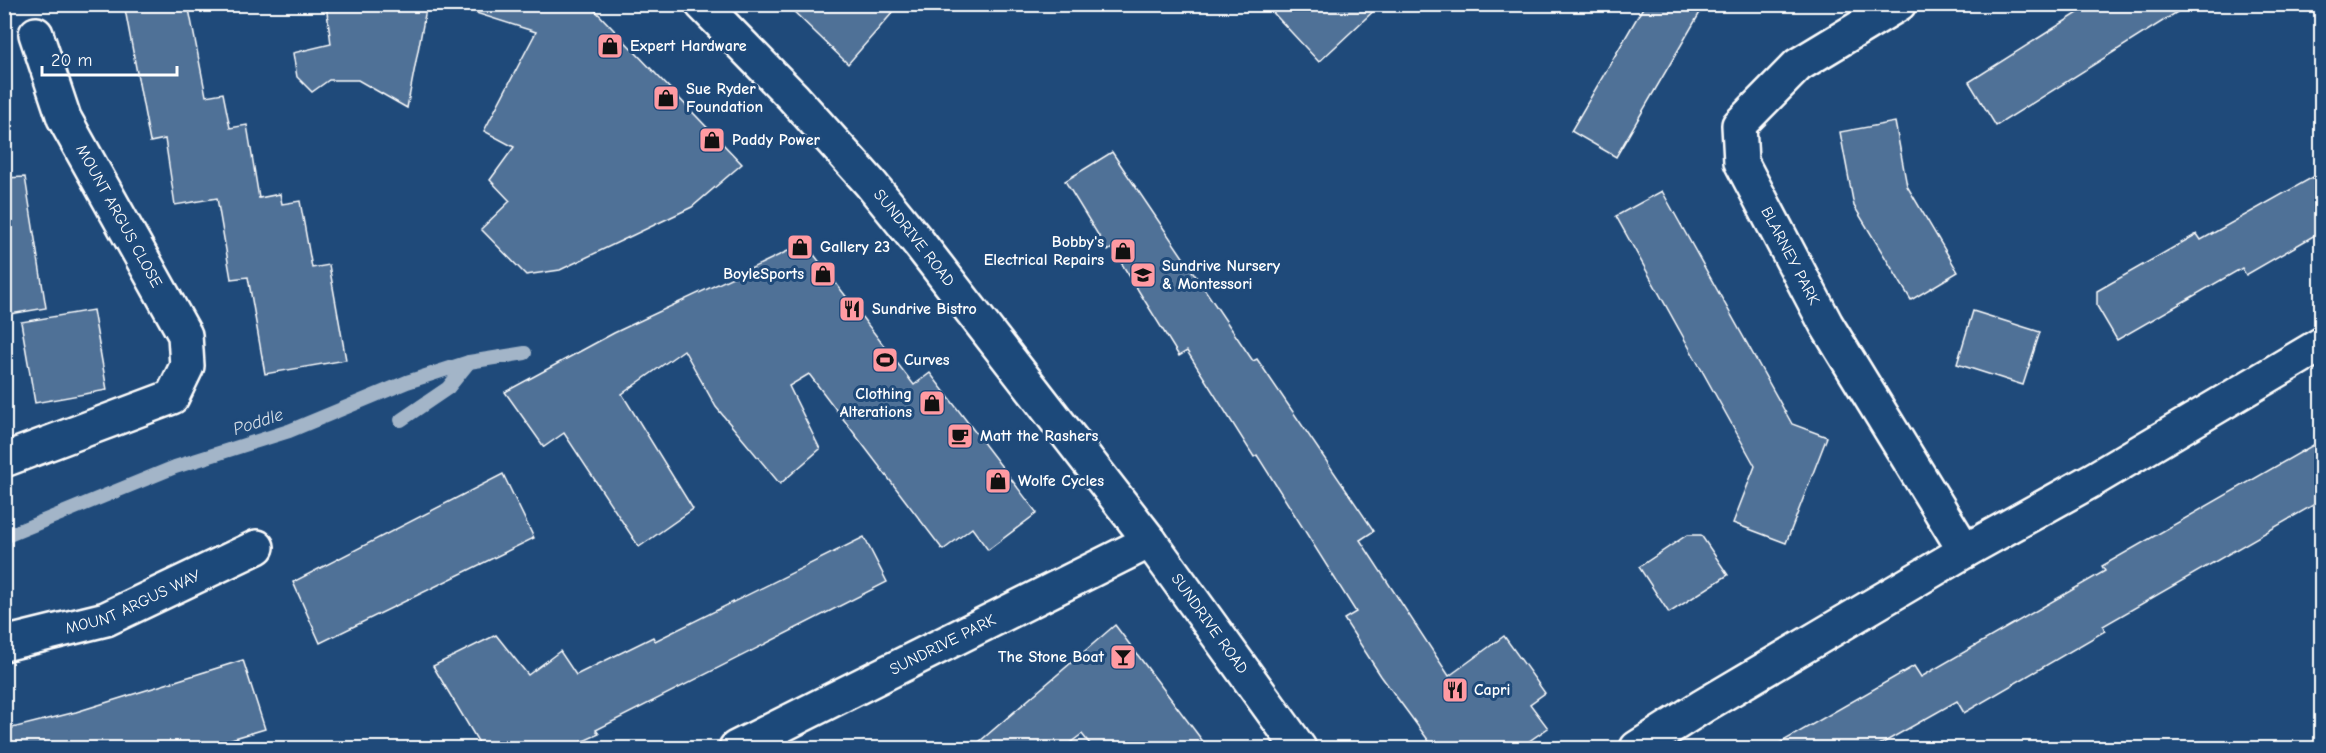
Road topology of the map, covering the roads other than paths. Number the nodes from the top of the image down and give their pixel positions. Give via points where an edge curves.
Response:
1 (702, 4) edge
2 (1899, 4) edge
3 (36, 34) dead end
4 (2322, 344) edge
5 (4, 460) edge
6 (1150, 541) junction
7 (257, 547) dead end
8 (1965, 551) junction
9 (4, 644) edge
10 (736, 748) edge
11 (1299, 748) edge
12 (1637, 748) edge

1 - 6 street, SUNDRIVE ROAD via 871,184
2 - 8 street, BLARNEY PARK via 1798,65 1739,125 1741,162 1826,324
3 - 5 street, MOUNT ARGUS CLOSE via 64,118 185,335 187,366 172,397
4 - 8 street
6 - 10 street, SUNDRIVE PARK
6 - 11 street, SUNDRIVE ROAD
7 - 9 street, MOUNT ARGUS WAY via 106,619
8 - 12 street

